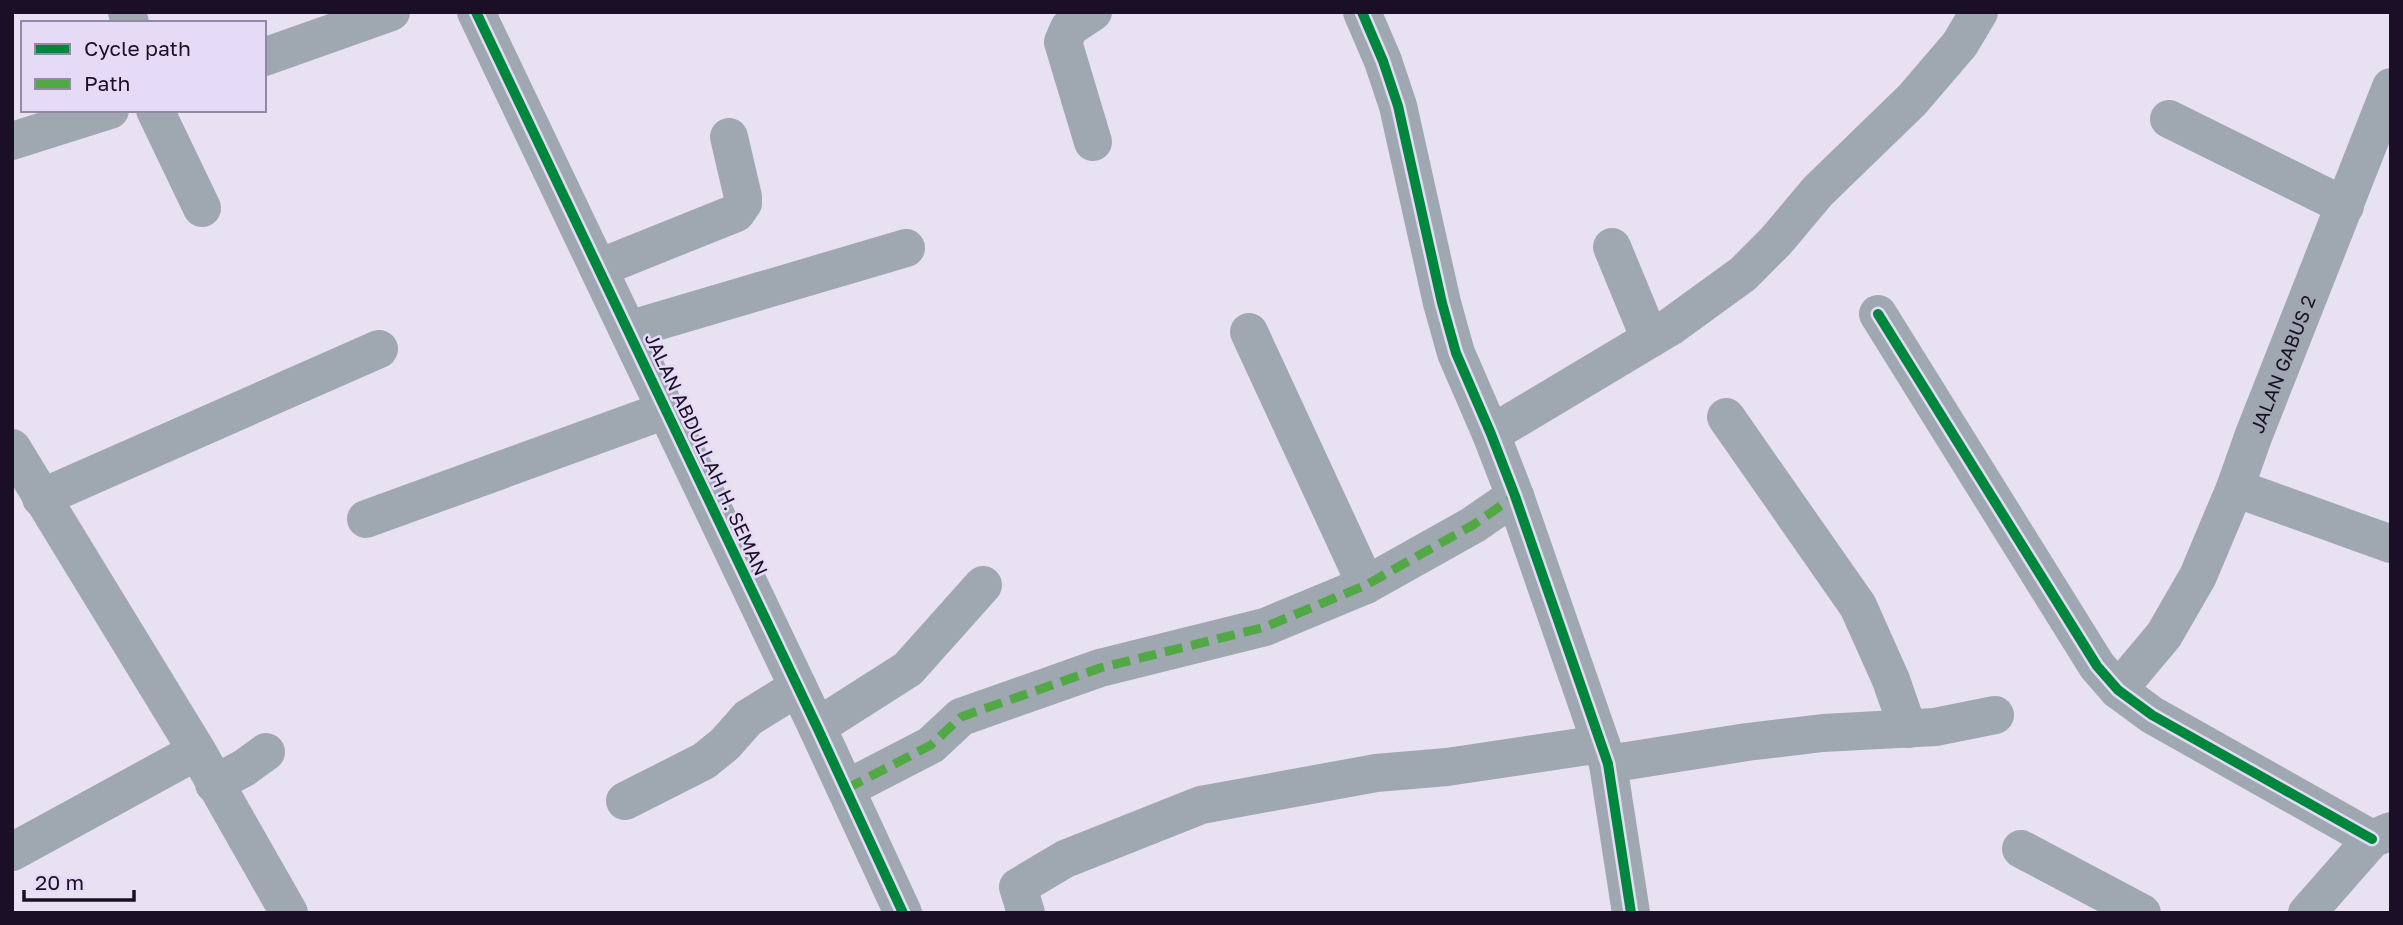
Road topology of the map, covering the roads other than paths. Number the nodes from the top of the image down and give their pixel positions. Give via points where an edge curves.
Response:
1 (391, 12) edge
2 (476, 12) edge
3 (1093, 12) edge
4 (1362, 12) edge
5 (1979, 12) edge
6 (266, 56) edge
7 (2391, 87) edge
8 (104, 112) edge
9 (156, 112) edge
10 (2169, 119) dead end
11 (729, 137) dead end
12 (12, 141) edge
13 (1093, 142) dead end
14 (2345, 206) junction
15 (202, 208) dead end
16 (1612, 247) dead end
17 (906, 248) dead end
18 (599, 268) junction
19 (1878, 314) dead end
20 (628, 330) junction
21 (1249, 332) dead end
22 (1650, 339) junction
23 (379, 349) dead end
24 (666, 410) junction
25 (1726, 417) dead end
26 (1491, 434) junction
27 (12, 448) edge
28 (2235, 488) junction
29 (1515, 496) junction
30 (41, 498) junction
31 (366, 519) dead end
32 (2391, 544) edge
33 (984, 585) dead end
34 (1366, 585) junction
35 (798, 687) junction
36 (2118, 690) junction
37 (1995, 715) dead end
38 (817, 727) junction
39 (1908, 729) junction
40 (266, 752) dead end
41 (1605, 754) junction
42 (206, 767) junction
43 (846, 789) junction
44 (625, 801) dead end
45 (2381, 835) edge
46 (2021, 849) dead end
47 (12, 852) edge
48 (289, 913) edge
49 (903, 913) edge
50 (1026, 913) edge
51 (1632, 913) edge
52 (2142, 913) edge
53 (2307, 913) edge

1 - 6 street
2 - 18 street, JALAN ABDULLAH H. SEMAN
3 - 13 street via 1069,28 1063,42
4 - 26 street via 1398,106 1456,353
5 - 22 street via 1960,44 1912,100 1818,191 1743,274
7 - 14 street, JALAN GABUS 2
8 - 12 street
9 - 15 street
10 - 14 street
11 - 18 street via 743,197 736,213
14 - 28 street, JALAN GABUS 2
16 - 22 street
17 - 20 street
18 - 20 street, JALAN ABDULLAH H. SEMAN
19 - 36 street via 2097,666
20 - 24 street, JALAN ABDULLAH H. SEMAN
21 - 34 street
22 - 26 street
23 - 30 street
24 - 31 street
24 - 35 street, JALAN ABDULLAH H. SEMAN
25 - 39 street via 1858,606
26 - 29 street
27 - 30 street
28 - 32 street
28 - 36 street, JALAN GABUS 2 via 2198,576 2164,635
29 - 34 street
29 - 41 street
30 - 42 street
33 - 38 street via 908,669
34 - 43 street via 1265,627 1100,668 961,717 932,745
35 - 38 street, JALAN ABDULLAH H. SEMAN
35 - 44 street via 748,718 705,761
36 - 45 street via 2152,715
37 - 39 street
38 - 43 street, JALAN ABDULLAH H. SEMAN
39 - 41 street
40 - 42 street via 244,768
41 - 50 street via 1376,773 1201,805 1065,859 1018,887
41 - 51 street
42 - 47 street
42 - 48 street
43 - 49 street, JALAN ABDULLAH H. SEMAN
45 - 53 street
46 - 52 street

